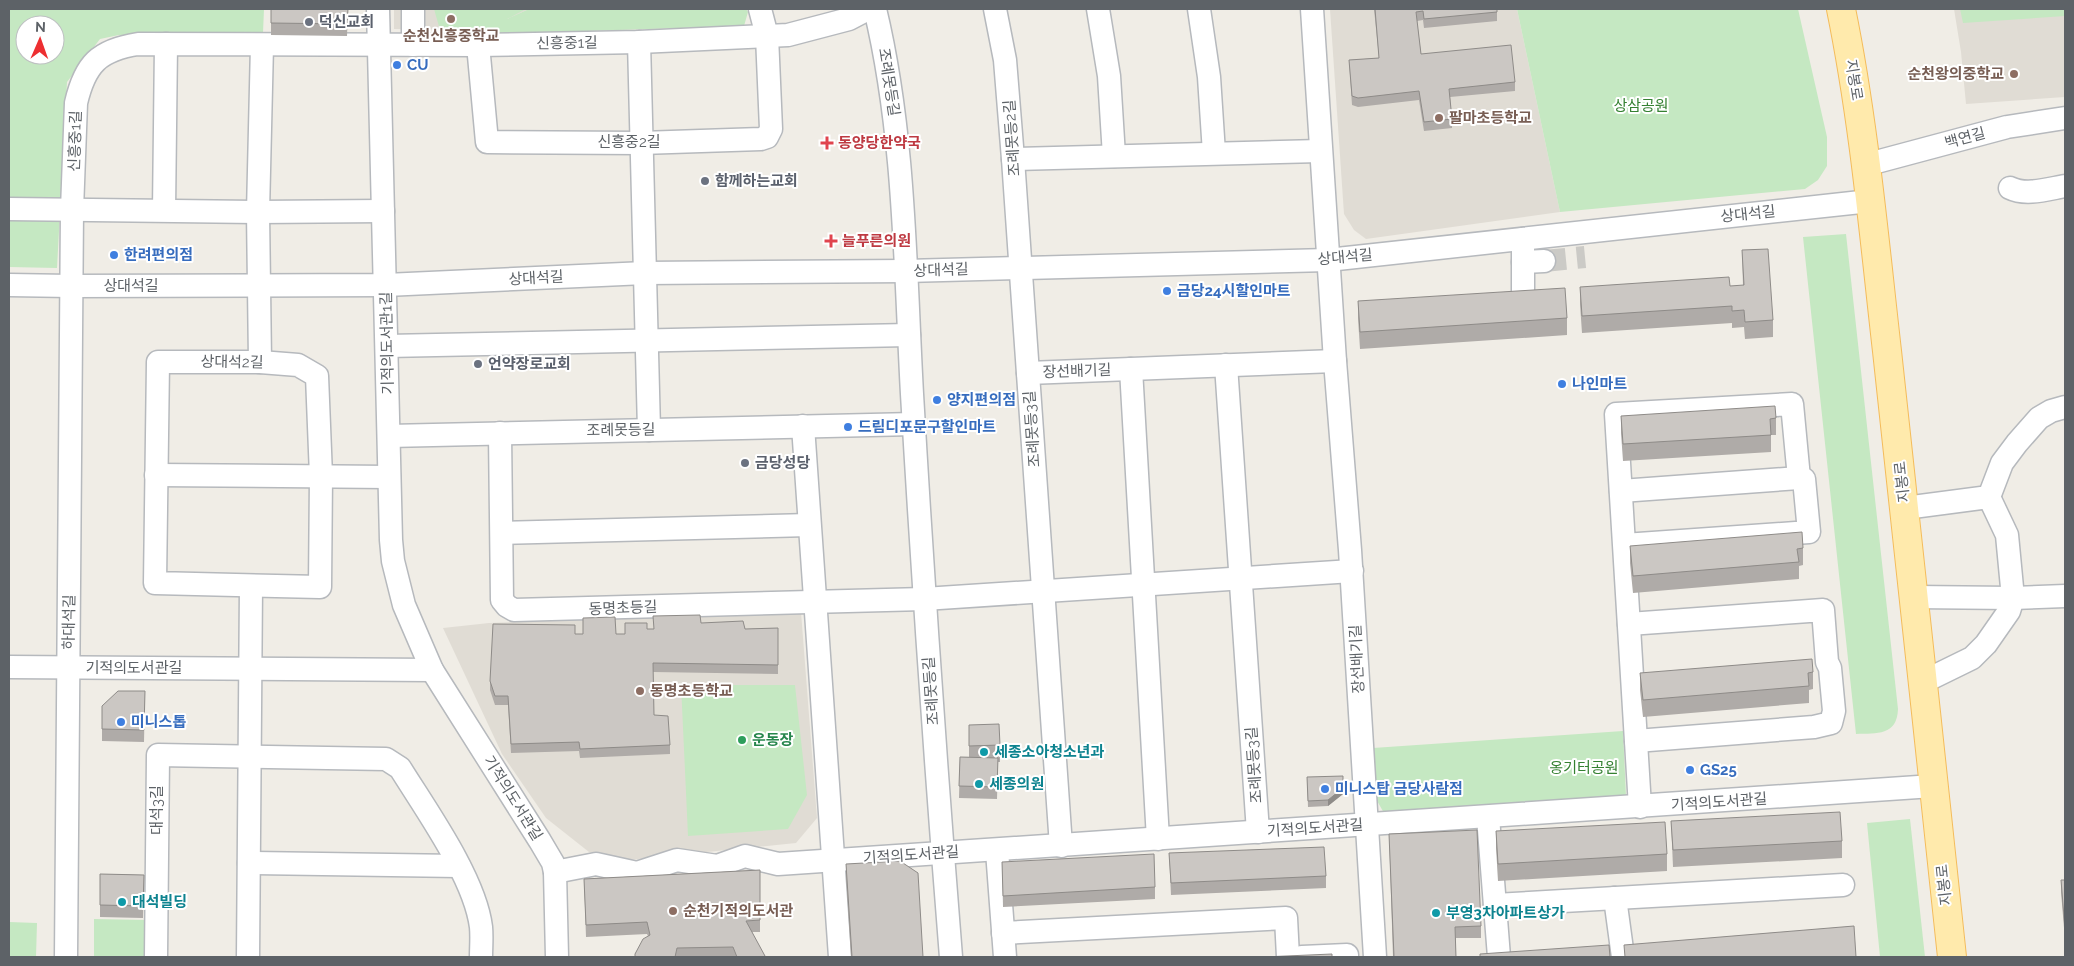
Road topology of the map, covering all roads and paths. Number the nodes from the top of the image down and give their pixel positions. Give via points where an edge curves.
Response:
1 (378, 9) edge
2 (413, 9) edge
3 (760, 9) edge
4 (868, 9) edge
5 (875, 9) edge
6 (995, 9) edge
7 (1098, 9) edge
8 (1199, 9) edge
9 (1312, 9) edge
10 (1841, 9) edge
11 (767, 36) junction
12 (638, 42) junction
13 (166, 44) junction
14 (262, 45) junction
15 (380, 45) junction
16 (413, 45) junction
17 (478, 45) junction
18 (2065, 118) edge
19 (641, 143) junction
20 (1320, 150) junction
21 (1214, 153) junction
22 (1114, 156) junction
23 (1014, 159) junction
24 (1865, 165) junction
25 (2065, 186) edge
26 (2010, 188) dead end
27 (1870, 201) junction
28 (9, 209) edge
29 (72, 210) junction
30 (164, 210) junction
31 (383, 211) junction
32 (258, 212) junction
33 (1523, 239) junction
34 (1328, 260) junction
35 (1021, 268) junction
36 (906, 271) junction
37 (645, 273) junction
38 (9, 285) edge
39 (386, 285) junction
40 (71, 286) junction
41 (259, 286) junction
42 (1523, 292) edge
43 (909, 335) junction
44 (647, 341) junction
45 (387, 346) junction
46 (1335, 361) junction
47 (260, 362) junction
48 (1226, 365) junction
49 (1131, 369) junction
50 (1028, 374) junction
51 (2065, 407) edge
52 (914, 424) junction
53 (803, 426) junction
54 (649, 430) junction
55 (500, 433) junction
56 (389, 436) junction
57 (156, 475) junction
58 (321, 476) junction
59 (390, 477) junction
60 (1799, 478) junction
61 (1621, 491) junction
62 (1989, 497) junction
63 (1905, 508) junction
64 (809, 525) junction
65 (502, 533) junction
66 (1624, 544) junction
67 (1352, 571) junction
68 (1241, 578) junction
69 (1143, 584) junction
70 (251, 586) junction
71 (1043, 591) junction
72 (1914, 596) junction
73 (2065, 596) edge
74 (2013, 598) junction
75 (924, 599) junction
76 (814, 602) junction
77 (1629, 624) junction
78 (9, 667) edge
79 (68, 667) junction
80 (250, 669) junction
81 (432, 670) junction
82 (1923, 682) junction
83 (1636, 741) junction
84 (250, 756) junction
85 (1934, 786) junction
86 (1640, 807) junction
87 (1488, 817) junction
88 (1367, 824) junction
89 (1258, 832) junction
90 (1158, 839) junction
91 (1061, 846) junction
92 (997, 850) junction
93 (943, 853) junction
94 (834, 860) junction
95 (249, 863) junction
96 (460, 866) junction
97 (556, 872) junction
98 (1843, 885) dead end
99 (1616, 898) junction
100 (1495, 905) junction
101 (1003, 933) junction
102 (66, 957) edge
103 (156, 957) edge
104 (248, 957) edge
105 (481, 957) edge
106 (557, 957) edge
107 (840, 957) edge
108 (951, 957) edge
109 (1005, 957) edge
110 (1288, 957) edge
111 (1347, 957) edge
112 (1375, 957) edge
113 (1500, 957) edge
114 (1623, 957) edge
115 (1952, 957) edge

1 - 15 street, 기적의도서관1길
2 - 16 street
3 - 11 street
4 - 11 street, 신흥중1길 via 849,19 788,35
5 - 36 street, 조례못등길 via 894,101
6 - 23 street, 조례못등2길 via 1006,60
7 - 22 street via 1108,76
8 - 21 street via 1209,77
9 - 20 street, 장선배기길
10 - 24 main road, 지봉로 via 1855,78
11 - 12 street, 신흥중1길
11 - 19 street, 신흥중2길 via 771,129 767,137
12 - 17 street, 신흥중1길
12 - 19 street
13 - 14 street, 신흥중1길
13 - 29 street, 신흥중1길 via 123,46 104,53 94,62 80,85 76,103
13 - 30 street
14 - 15 street, 신흥중1길
14 - 32 street
15 - 16 street, 신흥중1길
15 - 31 street, 기적의도서관1길
16 - 17 street, 신흥중1길
17 - 19 street, 신흥중2길 via 486,142
18 - 24 street, 백연길 via 2007,127
19 - 37 street
20 - 21 street
20 - 34 street, 장선배기길
21 - 22 street
22 - 23 street
23 - 35 street, 조례못등2길
24 - 27 main road, 지봉로
25 - 26 street via 2033,191
27 - 33 street, 상대석길
27 - 63 main road, 지봉로
28 - 29 street
29 - 30 street
29 - 40 street, 신흥중1길
30 - 32 street
31 - 32 street
31 - 39 street, 기적의도서관1길
32 - 41 street
33 - 34 street, 상대석길
33 - 42 street via 1533,262
34 - 35 street, 상대석길
34 - 46 street, 장선배기길
35 - 36 street, 상대석길
35 - 50 street, 조례못등3길
36 - 37 street, 상대석길
36 - 43 street, 조례못등길
37 - 39 street, 상대석길
37 - 44 street
38 - 40 street, 상대석길
39 - 41 street, 상대석길
39 - 45 street, 기적의도서관1길
40 - 41 street, 상대석길
40 - 79 street, 하대석길
41 - 47 street
43 - 44 street
43 - 52 street, 조례못등길
44 - 45 street
44 - 54 street
45 - 56 street, 기적의도서관1길
46 - 48 street, 장선배기길
46 - 67 street, 장선배기길
47 - 57 street, 상대석2길 via 158,362
47 - 58 street, 상대석2길 via 298,365 317,376
48 - 49 street, 장선배기길
48 - 68 street, 조례못등3길
49 - 50 street, 장선배기길
49 - 69 street
50 - 71 street, 조례못등3길
51 - 62 street via 2039,418 2017,443 2002,462
52 - 53 street, 조례못등길
52 - 75 street, 조례못등길
53 - 54 street, 조례못등길
53 - 64 street
54 - 55 street, 조례못등길
55 - 56 street, 조례못등길
55 - 65 street, 동명초등길
56 - 59 street, 기적의도서관1길
57 - 58 street
57 - 70 street, 상대석2길 via 155,583
58 - 59 street
58 - 70 street, 상대석2길 via 320,587
59 - 81 street, 기적의도서관1길 via 391,540 396,577 404,605
60 - 61 street
60 - 61 street via 1792,404 1616,414
60 - 66 street via 1804,479 1808,532
61 - 66 street
62 - 63 street
62 - 74 street via 2007,535
63 - 72 main road, 지봉로
64 - 65 street
64 - 76 street
65 - 76 street, 동명초등길 via 502,600 514,610
66 - 77 street
67 - 68 street
67 - 88 street, 장선배기길
68 - 69 street
68 - 89 street, 조례못등3길
69 - 71 street
69 - 90 street
70 - 80 street
71 - 75 street
71 - 91 street, 조례못등3길
72 - 74 street
72 - 82 main road, 지봉로
73 - 74 street
74 - 82 street via 2002,623 1972,658
75 - 76 street, 동명초등길
75 - 93 street, 조례못등길
76 - 94 street
77 - 83 street
77 - 83 street via 1823,610 1826,662 1830,668 1834,712 1831,722 1814,727
78 - 79 street, 기적의도서관길
79 - 80 street, 기적의도서관길
79 - 102 street, 하대석길
80 - 81 street, 기적의도서관길
80 - 84 street
81 - 97 street, 기적의도서관길 via 540,841
82 - 85 main road, 지봉로
83 - 86 street
84 - 95 street
84 - 96 street, 대석3길 via 386,758 394,762
84 - 103 street, 대석3길 via 158,755
85 - 86 street, 기적의도서관길
85 - 115 main road, 지봉로
86 - 87 street, 기적의도서관길
87 - 88 street, 기적의도서관길
87 - 100 street
88 - 89 street, 기적의도서관길
88 - 112 street, 장선배기길
89 - 90 street, 기적의도서관길
90 - 91 street, 기적의도서관길
91 - 92 street, 기적의도서관길
92 - 93 street, 기적의도서관길
92 - 101 street
93 - 94 street, 기적의도서관길
93 - 108 street, 조례못등길
94 - 97 street, 기적의도서관길 via 778,864 745,856 716,866 677,860 641,873 596,864
94 - 107 street
95 - 96 street
95 - 104 street
96 - 105 street, 대석3길 via 481,927
97 - 106 street
98 - 99 street
99 - 100 street
99 - 114 street
100 - 113 street
101 - 109 street
101 - 110 street via 1286,918
110 - 111 street

